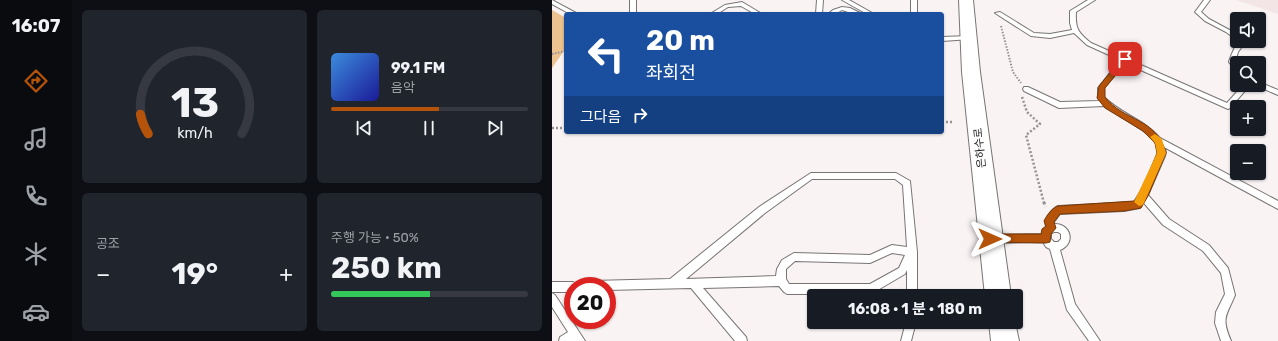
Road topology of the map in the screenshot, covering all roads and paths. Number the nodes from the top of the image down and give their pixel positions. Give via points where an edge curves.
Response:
1 (633, 0) edge
2 (820, 0) edge
3 (845, 0) edge
4 (914, 0) edge
5 (966, 0) edge
6 (1092, 0) edge
7 (1207, 0) edge
8 (552, 2) edge
9 (570, 12) edge
10 (633, 12) edge
11 (716, 12) edge
12 (756, 12) edge
13 (819, 12) edge
14 (834, 12) edge
15 (855, 12) edge
16 (867, 12) edge
17 (914, 12) edge
18 (998, 13) joint
19 (1075, 31) junction
20 (1230, 31) edge
21 (968, 38) junction
22 (944, 39) edge
23 (564, 51) edge
24 (552, 54) edge
25 (1125, 59) junction
26 (1266, 87) edge
27 (1026, 89) junction
28 (1241, 92) edge
29 (1278, 93) edge
30 (1105, 103) junction
31 (944, 122) edge
32 (952, 122) dead end
33 (552, 128) edge
34 (564, 128) edge
35 (1158, 141) junction
36 (1143, 196) junction
37 (1278, 205) edge
38 (1050, 225) junction
39 (1046, 238) junction
40 (990, 239) junction
41 (1054, 246) junction
42 (912, 252) junction
43 (781, 281) junction
44 (693, 283) junction
45 (672, 284) junction
46 (616, 285) edge
47 (564, 286) edge
48 (552, 287) edge
49 (912, 289) edge
50 (997, 289) edge
51 (552, 298) edge
52 (909, 329) edge
53 (1003, 329) edge
54 (577, 337) edge
55 (564, 341) edge
56 (742, 341) edge
57 (906, 341) edge
58 (1005, 341) edge
59 (1095, 341) edge
60 (1226, 341) edge

1 - 10 lane
2 - 13 lane
3 - 16 lane
4 - 17 lane
5 - 21 street, 은하수로
6 - 19 lane via 1073,11 1072,25
7 - 20 lane via 1198,12 1209,22
8 - 9 lane
11 - 12 lane via 727,6 742,4
14 - 15 lane via 846,8
18 - 19 lane via 1034,35 1050,36
18 - 27 path via 1013,72
19 - 25 lane via 1089,44
21 - 22 lane
21 - 40 street, 은하수로
23 - 24 path
25 - 28 lane via 1228,106
25 - 30 lane via 1102,88 1101,98
26 - 29 lane
27 - 30 lane via 1060,105
27 - 38 path via 1022,98 1027,112 1040,124 1026,135
30 - 35 lane via 1146,128
31 - 32 path
33 - 34 path
35 - 36 lane via 1162,153
35 - 37 lane
36 - 38 lane via 1137,205 1058,210
36 - 60 lane via 1166,222 1206,248 1225,271 1230,295 1222,308 1219,327
38 - 39 lane
38 - 41 lane via 1060,229 1066,237 1063,244
39 - 40 lane
39 - 41 lane
40 - 50 street, 은하수로
41 - 59 lane via 1071,306
42 - 43 lane via 892,249 870,259 794,257 784,263
42 - 43 lane via 902,271 871,289 787,289
42 - 45 lane via 907,183 896,176 811,176 762,210
42 - 49 lane
43 - 44 lane
44 - 45 lane
44 - 56 lane
45 - 46 lane
47 - 48 lane
51 - 54 lane
52 - 57 lane
53 - 58 street
54 - 55 lane

